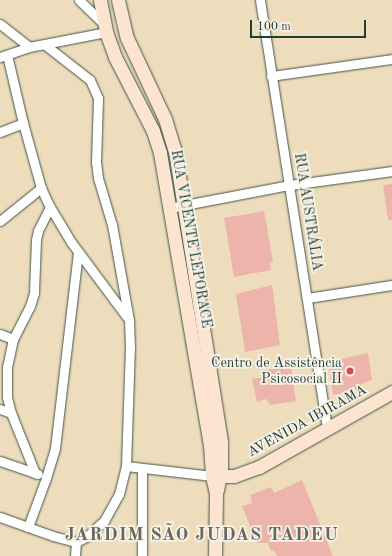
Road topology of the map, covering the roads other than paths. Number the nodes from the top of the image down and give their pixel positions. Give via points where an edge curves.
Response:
1 (79, 0) edge
2 (100, 0) edge
3 (118, 0) edge
4 (260, 0) edge
5 (0, 24) edge
6 (105, 29) junction
7 (44, 44) junction
8 (29, 47) junction
9 (4, 56) edge
10 (392, 59) edge
11 (271, 76) junction
12 (23, 123) junction
13 (0, 132) edge
14 (392, 171) edge
15 (290, 185) junction
16 (41, 188) junction
17 (185, 205) junction
18 (50, 207) junction
19 (169, 208) junction
20 (0, 221) edge
21 (78, 252) junction
22 (392, 285) edge
23 (307, 298) junction
24 (128, 320) junction
25 (0, 334) edge
26 (13, 339) junction
27 (392, 392) edge
28 (0, 409) edge
29 (11, 413) junction
30 (327, 428) junction
31 (0, 461) edge
32 (126, 466) junction
33 (142, 468) junction
34 (35, 473) junction
35 (216, 476) junction
36 (46, 478) junction
37 (0, 517) edge
38 (28, 527) junction
39 (76, 542) junction
40 (75, 556) edge
41 (142, 556) edge
42 (215, 556) edge

1 - 6 street
2 - 6 main road, RUA VICENTE LEPORACE
3 - 17 main road via 127,38 167,125 175,151
4 - 11 street, RUA AUSTRÁLIA
5 - 8 street
6 - 7 street
6 - 19 main road, RUA VICENTE LEPORACE via 122,72 153,131 160,153
7 - 8 street
7 - 24 street via 90,80 98,98 98,178 112,225
8 - 9 street
9 - 12 street
10 - 11 street
11 - 15 street, RUA AUSTRÁLIA
12 - 13 street
12 - 16 street
14 - 15 street
15 - 17 street
15 - 23 street, RUA AUSTRÁLIA
16 - 18 street
16 - 20 street
17 - 19 street
17 - 35 main road via 220,440
18 - 21 street
18 - 26 street via 36,240 34,293
19 - 35 main road, RUA VICENTE LEPORACE
21 - 24 street
21 - 36 street via 55,448
22 - 23 street
23 - 30 street, RUA AUSTRÁLIA
24 - 32 street via 130,348
25 - 26 street
26 - 29 street via 6,375
27 - 30 main road, AVENIDA IBIRAMA
28 - 29 street
29 - 34 street
30 - 35 main road, AVENIDA IBIRAMA via 259,467 234,476
31 - 34 street
32 - 33 street
32 - 39 street via 119,494 104,521
33 - 35 street
33 - 41 street
34 - 36 street
35 - 42 main road, RUA VICENTE LEPORACE
36 - 38 street
37 - 38 street
38 - 39 street
39 - 40 street

